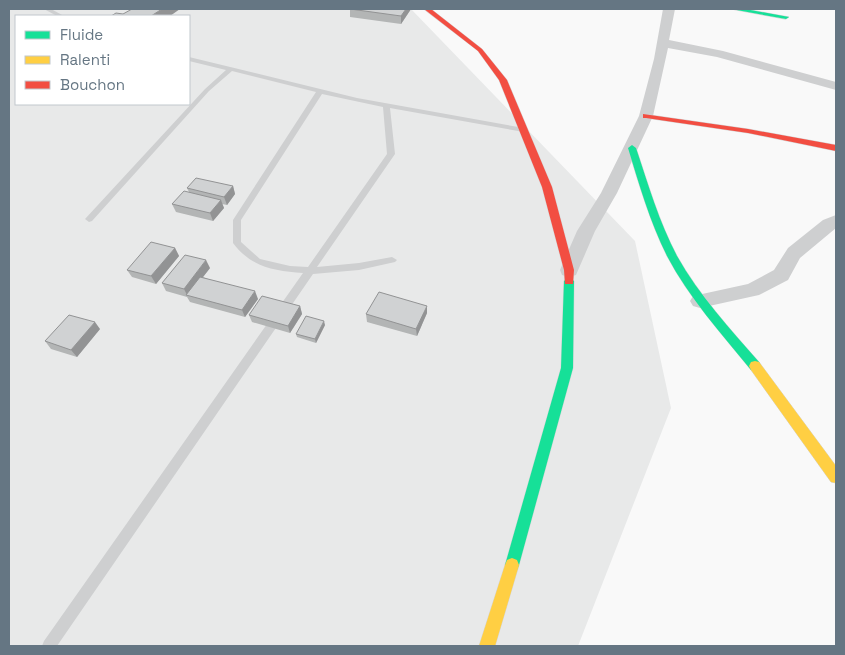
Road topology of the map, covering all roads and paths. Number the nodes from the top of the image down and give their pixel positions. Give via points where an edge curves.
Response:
1 (47, 9) edge
2 (427, 9) edge
3 (669, 9) edge
4 (734, 9) edge
5 (59, 15) edge
6 (786, 17) dead end
7 (664, 43) junction
8 (190, 59) edge
9 (230, 70) junction
10 (836, 86) edge
11 (320, 92) junction
12 (386, 106) junction
13 (646, 116) junction
14 (524, 130) junction
15 (632, 148) junction
16 (836, 148) edge
17 (89, 219) dead end
18 (836, 221) edge
19 (392, 260) dead end
20 (310, 270) junction
21 (569, 270) junction
22 (700, 300) junction
23 (836, 477) edge
24 (50, 646) edge
25 (487, 646) edge

1 - 5 lane
2 - 14 street via 480,50 503,80
3 - 7 street
4 - 6 street
7 - 10 street via 719,54
7 - 13 street
8 - 9 lane
9 - 11 lane
9 - 17 lane via 207,90
11 - 12 lane
11 - 20 lane via 237,220 237,243 256,261
12 - 14 lane
12 - 20 lane via 391,154
13 - 15 street
13 - 16 street
14 - 21 street via 547,187
15 - 21 street via 586,231
15 - 22 street via 672,255
18 - 22 street via 794,253 781,274 752,290
19 - 20 lane via 353,269
20 - 24 lane
21 - 25 street via 567,368
22 - 23 street via 760,372

